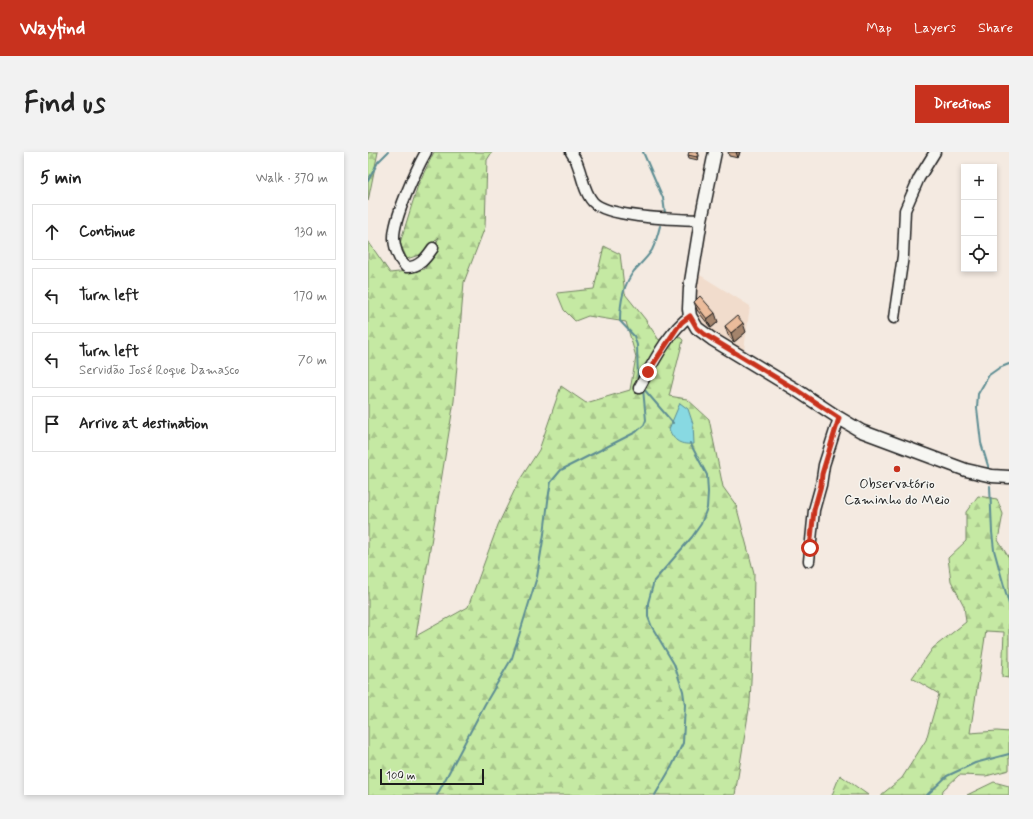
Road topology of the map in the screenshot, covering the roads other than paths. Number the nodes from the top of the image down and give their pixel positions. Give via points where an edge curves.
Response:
1 (426, 152) edge
2 (571, 152) edge
3 (716, 152) edge
4 (935, 152) edge
5 (701, 220) junction
6 (433, 248) dead end
7 (690, 316) junction
8 (894, 318) dead end
9 (639, 388) dead end
10 (839, 418) junction
11 (1009, 477) edge
12 (808, 561) dead end

1 - 6 street via 411,181 394,238 396,251 406,267 420,263
2 - 5 street via 589,196 600,208 616,213
3 - 5 main road
4 - 8 street via 924,167 905,210 903,256
5 - 7 main road via 690,288
7 - 9 street via 671,336
7 - 10 main road via 697,328 708,337
10 - 11 main road via 874,437 960,468
10 - 12 street via 824,465 814,510

